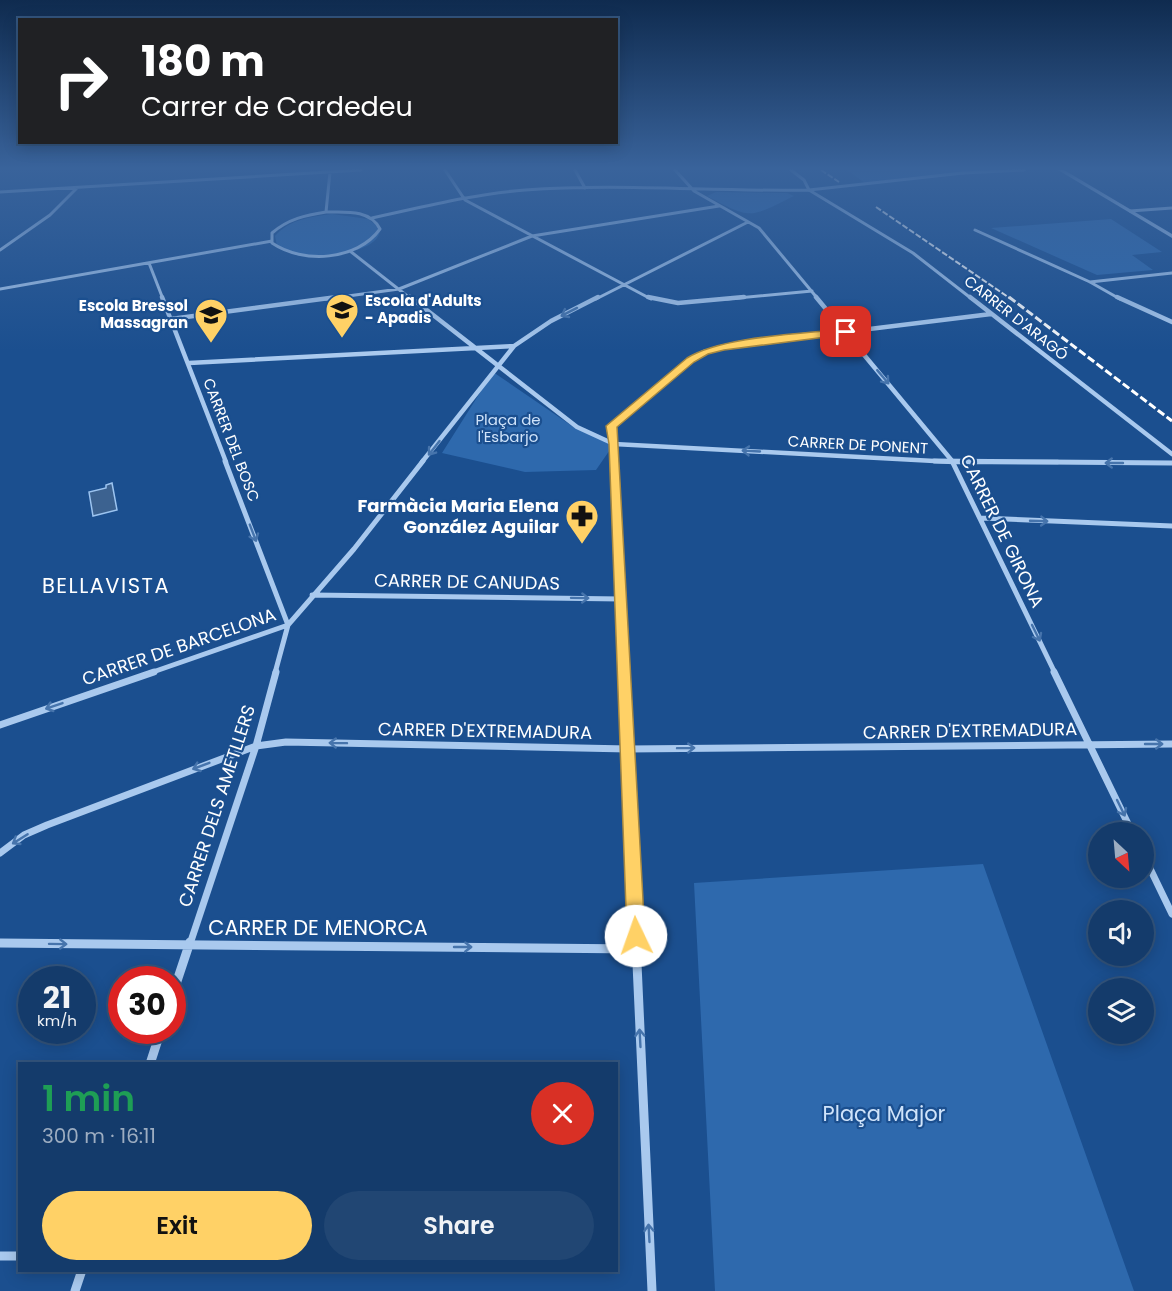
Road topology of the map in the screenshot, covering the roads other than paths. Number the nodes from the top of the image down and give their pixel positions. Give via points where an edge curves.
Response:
1 (28, 230) edge
2 (274, 230) edge
3 (380, 230) edge
4 (521, 230) edge
5 (568, 230) edge
6 (731, 230) edge
7 (761, 230) edge
8 (875, 230) edge
9 (975, 230) dead end
10 (532, 236) junction
11 (272, 241) junction
12 (0, 250) edge
13 (350, 251) junction
14 (149, 263) junction
15 (1172, 273) edge
16 (1090, 282) junction
17 (621, 285) junction
18 (0, 289) edge
19 (399, 290) junction
20 (812, 291) junction
21 (992, 314) junction
22 (171, 319) junction
23 (1172, 322) edge
24 (846, 332) junction
25 (514, 346) junction
26 (476, 348) junction
27 (189, 363) junction
28 (498, 366) junction
29 (614, 444) junction
30 (1172, 454) edge
31 (953, 462) junction
32 (1172, 463) edge
33 (981, 518) junction
34 (1172, 526) edge
35 (312, 595) junction
36 (621, 599) junction
37 (288, 625) junction
38 (0, 725) edge
39 (1090, 744) junction
40 (1172, 744) edge
41 (256, 746) junction
42 (628, 749) junction
43 (1127, 822) edge
44 (0, 853) edge
45 (1154, 877) edge
46 (1172, 914) edge
47 (0, 943) edge
48 (189, 945) junction
49 (637, 949) junction
50 (182, 966) edge
51 (156, 1044) edge
52 (151, 1062) edge
53 (0, 1256) edge
54 (18, 1256) edge
55 (81, 1272) edge
56 (75, 1291) edge
57 (652, 1291) edge

1 - 12 street
2 - 11 street
3 - 13 street via 369,243
4 - 10 street
5 - 10 street
6 - 17 street, CARRER DE BARCELONA
7 - 20 street, CARRER DE GIRONA
8 - 21 street, CARRER D'ARAGÓ via 913,253
9 - 16 street
10 - 17 street
10 - 19 street
11 - 13 street via 276,247 297,254
11 - 14 street
13 - 19 street
14 - 18 street
14 - 22 street, CARRER DEL BOSC
15 - 16 street
16 - 23 street
17 - 20 street via 652,299 678,303
17 -> 25 street, CARRER DE BARCELONA via 551,321
19 - 22 street
19 - 26 street
20 - 24 street, CARRER DE GIRONA
21 - 24 street
21 - 30 street, CARRER D'ARAGÓ
22 - 27 street, CARRER DEL BOSC
24 - 29 street via 704,352 612,426
24 -> 31 street, CARRER DE GIRONA
25 - 26 street
25 - 28 street, CARRER DE BARCELONA
26 - 27 street
26 - 28 street
27 -> 37 street, CARRER DEL BOSC
28 - 29 street via 577,427
28 -> 35 street, CARRER DE BARCELONA via 354,549
31 -> 29 street, CARRER DE PONENT
29 - 36 street
32 -> 31 street, CARRER DE PONENT
31 - 33 street, CARRER DE GIRONA
33 -> 34 street
33 -> 39 street, CARRER DE GIRONA
35 -> 36 street, CARRER DE CANUDAS
35 - 37 street, CARRER DE BARCELONA
36 - 42 street
37 -> 38 street, CARRER DE BARCELONA
37 - 41 street, CARRER DELS AMETLLERS
39 -> 40 street, CARRER D'EXTREMADURA
42 -> 39 street, CARRER D'EXTREMADURA
39 -> 43 street, CARRER DE GIRONA
42 -> 41 street, CARRER D'EXTREMADURA via 286,742
41 -> 44 street, CARRER D'EXTREMADURA via 47,825 24,835
41 - 48 street, CARRER DELS AMETLLERS
42 - 49 street
45 - 46 street
47 -> 48 street, CARRER DE MENORCA
48 -> 49 street, CARRER DE MENORCA
48 - 50 street, CARRER DELS AMETLLERS
57 -> 49 street
51 - 52 street
53 - 54 street
55 - 56 street

